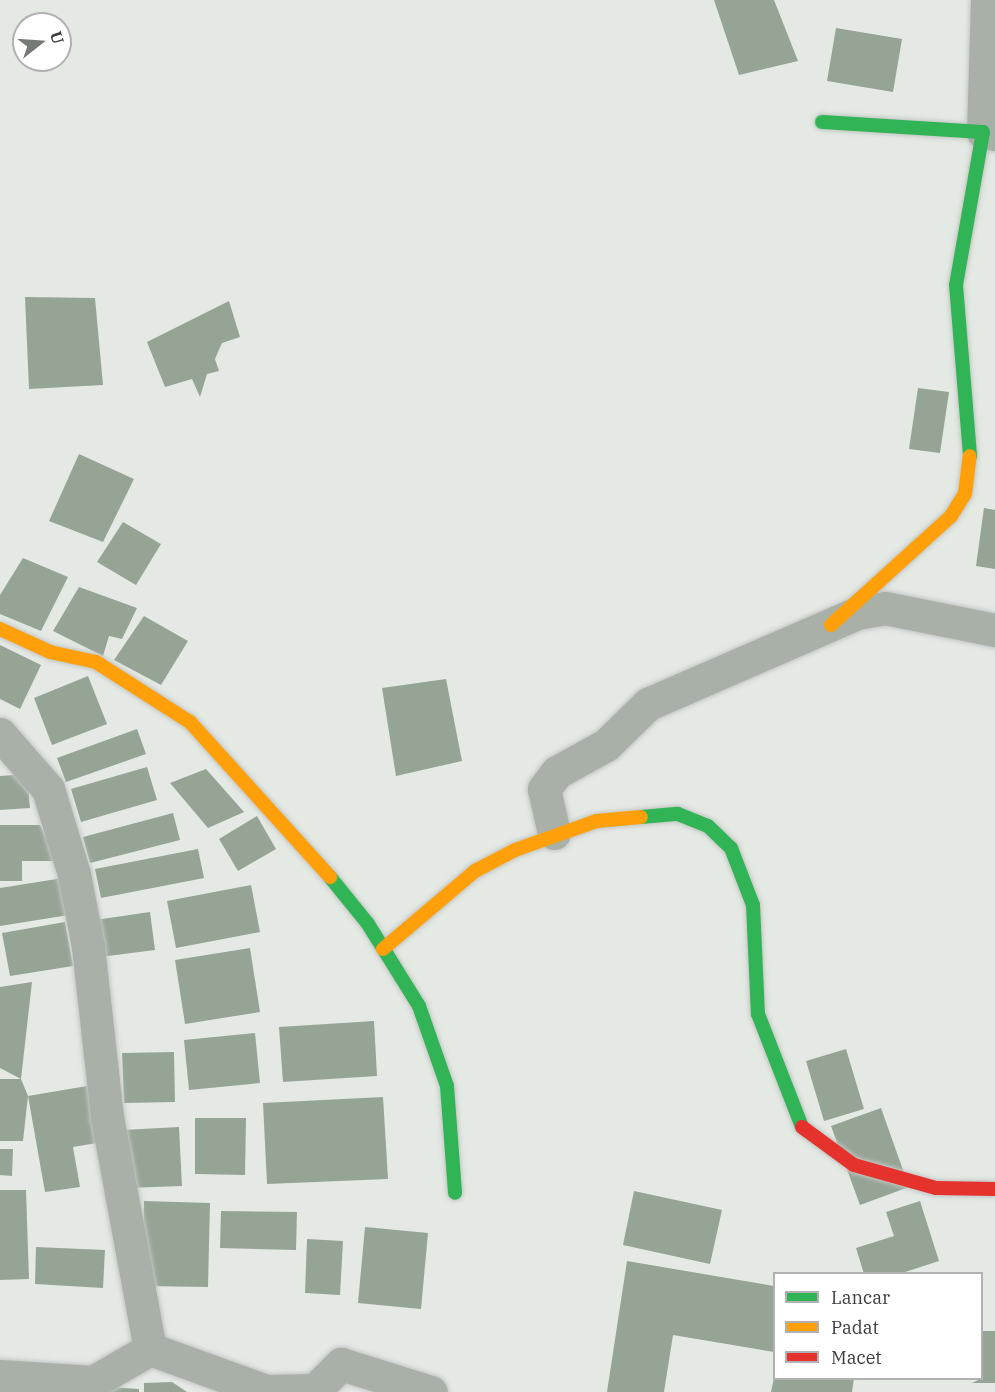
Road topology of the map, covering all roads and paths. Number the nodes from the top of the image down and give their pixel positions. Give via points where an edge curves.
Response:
1 (987, 0) edge
2 (822, 122) dead end
3 (989, 133) edge
4 (831, 625) junction
5 (0, 629) edge
6 (995, 630) edge
7 (0, 734) edge
8 (555, 833) junction
9 (383, 949) junction
10 (995, 1189) edge
11 (454, 1193) dead end
12 (150, 1350) junction
13 (0, 1376) edge
14 (346, 1378) edge
15 (56, 1386) edge
16 (431, 1392) edge

1 - 3 street
2 - 3 street
3 - 4 street via 956,285 972,443 965,494 951,516
4 - 6 street via 885,608
4 - 8 street via 648,704 606,745 557,772 544,789
5 - 9 street via 50,652 96,662 190,722 248,791 292,830
7 - 12 street via 48,789 74,874 88,947 107,1117
8 - 9 street via 475,871
8 - 10 street via 639,814 678,814 708,826 731,848 745,876 753,905 762,1032 805,1134 864,1167 936,1188
9 - 11 street via 419,1006 447,1086
12 - 14 street via 266,1391 315,1390
12 - 15 street via 93,1382
13 - 15 street
14 - 16 street

